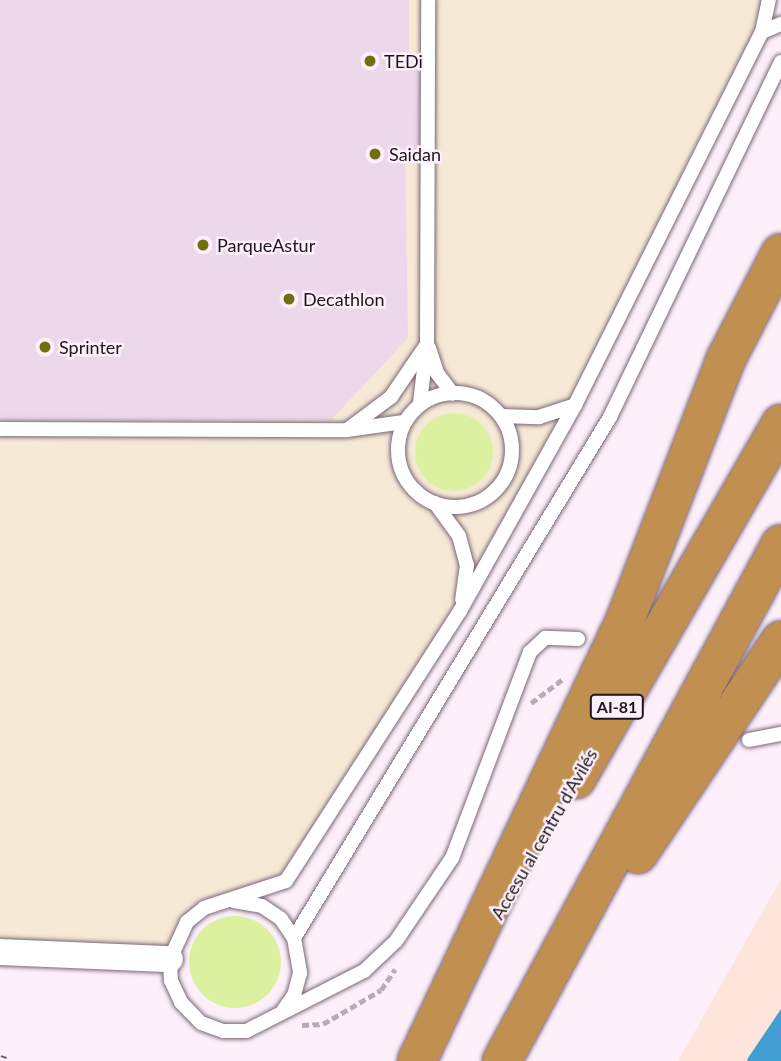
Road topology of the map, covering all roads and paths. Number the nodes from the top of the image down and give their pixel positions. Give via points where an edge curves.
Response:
1 (428, 0) edge
2 (769, 0) edge
3 (781, 24) edge
4 (762, 32) junction
5 (781, 62) edge
6 (781, 253) edge
7 (427, 343) junction
8 (453, 394) junction
9 (421, 403) junction
10 (575, 405) junction
11 (502, 416) junction
12 (403, 422) junction
13 (781, 424) edge
14 (0, 429) edge
15 (347, 430) junction
16 (435, 503) junction
17 (781, 544) edge
18 (460, 611) junction
19 (578, 639) dead end
20 (781, 640) edge
21 (570, 674) dead end
22 (526, 715) dead end
23 (781, 734) edge
24 (749, 740) dead end
25 (226, 901) junction
26 (294, 938) junction
27 (0, 952) edge
28 (403, 957) dead end
29 (170, 959) junction
30 (454, 990) junction
31 (281, 1013) junction
32 (297, 1025) dead end
33 (503, 1058) edge
34 (417, 1061) edge

1 - 7 lane
2 - 4 lane
3 - 4 lane
4 - 10 lane
5 - 26 lane via 610,417
6 - 30 highway via 726,359 623,626
7 - 8 lane via 437,373
7 - 9 lane
7 - 15 lane via 391,397
8 - 9 lane
8 - 11 lane via 481,400
9 - 12 lane
10 - 11 lane via 539,417
10 - 18 lane
11 - 16 lane via 510,450 508,470 498,489 472,504
12 - 15 lane
12 - 16 lane via 399,463 415,491
13 - 30 highway, Accesu al centru d'Avilés / AI-81
14 - 15 lane
16 - 18 lane via 459,536 467,565
17 - 33 highway
18 - 25 lane via 286,881
19 - 31 lane via 545,638 530,652 452,858 397,941 364,971
20 - 33 highway
21 - 22 path via 531,703
23 - 24 lane
25 - 26 lane via 262,906 281,919
25 - 29 lane via 204,908 187,922
26 - 31 lane via 300,973 294,995
27 - 29 street
28 - 32 path via 381,990 323,1024
29 - 31 lane via 171,981 181,1002 201,1023 223,1031 246,1031
30 - 34 highway, AI-81

